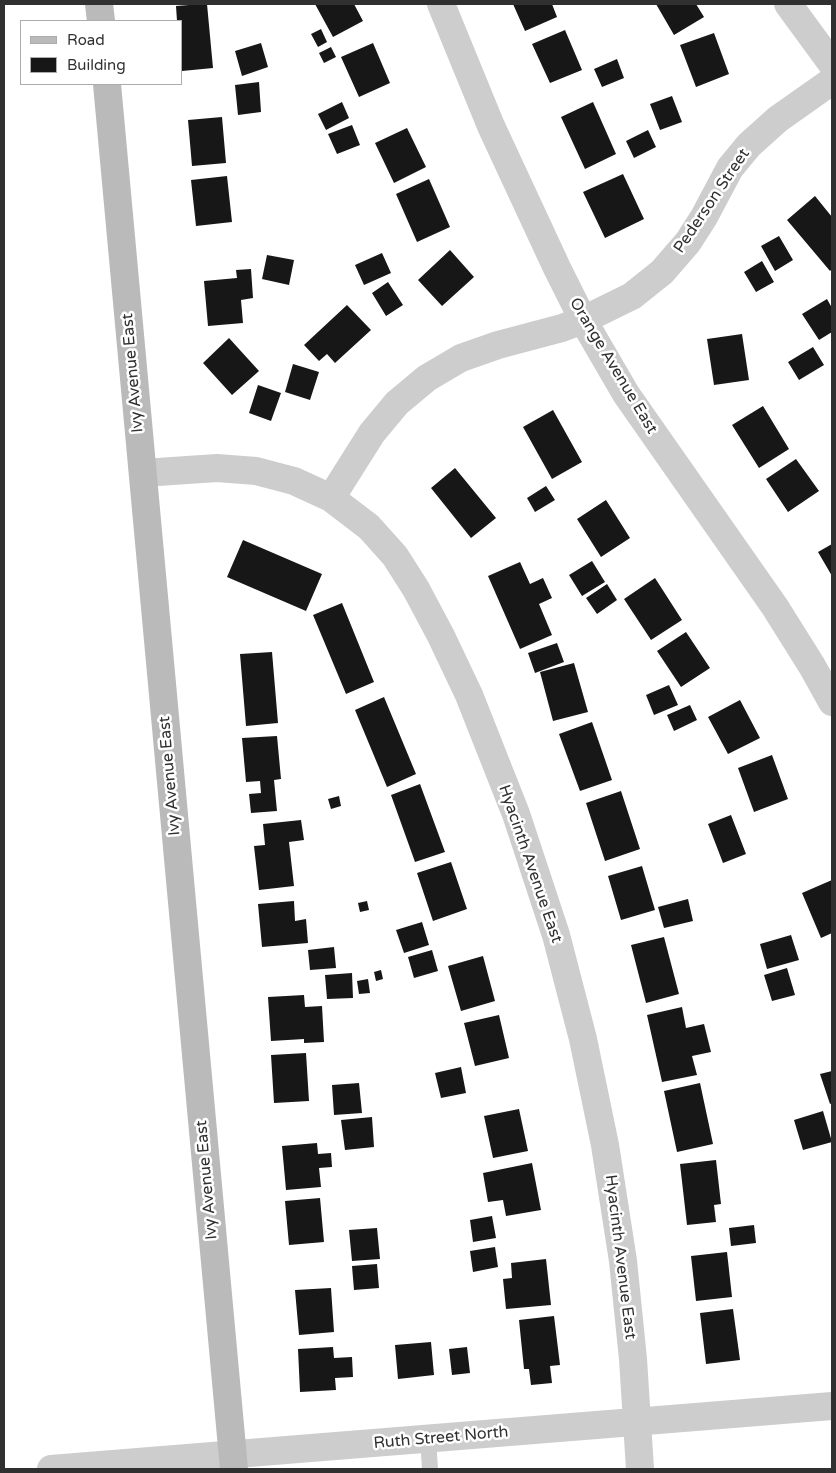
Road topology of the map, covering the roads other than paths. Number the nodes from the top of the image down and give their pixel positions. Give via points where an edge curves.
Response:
1 (99, 4) edge
2 (441, 4) edge
3 (788, 4) edge
4 (101, 20) edge
5 (832, 64) edge
6 (832, 81) edge
7 (107, 85) edge
8 (584, 320) junction
9 (143, 473) junction
10 (331, 498) junction
11 (832, 702) edge
12 (832, 1406) edge
13 (636, 1422) junction
14 (428, 1439) junction
15 (233, 1462) edge
16 (51, 1469) edge
17 (430, 1469) edge
18 (640, 1469) edge

1 - 4 street
2 - 8 street, Orange Avenue East via 491,126 556,268
3 - 5 street
6 - 8 street, Pederson Street via 778,119 749,145 730,168 688,242 662,272 632,296
7 - 9 street, Ivy Avenue East
8 - 10 street, Pederson Street via 461,358 427,378 397,403 372,433
8 - 11 street, Orange Avenue East via 626,394 775,607
9 - 10 street, Hyacinth Avenue East via 217,468 256,471 294,481
9 - 15 street, Ivy Avenue East
10 - 13 street, Hyacinth Avenue East via 369,527 395,556 442,636 469,695 519,823 556,935 583,1039 605,1145 623,1261
12 - 13 street, Ruth Street North
13 - 14 street, Ruth Street North
13 - 18 street, Hyacinth Avenue East
14 - 15 street, Ruth Street North
14 - 17 lane
15 - 16 street, Ruth Street North

